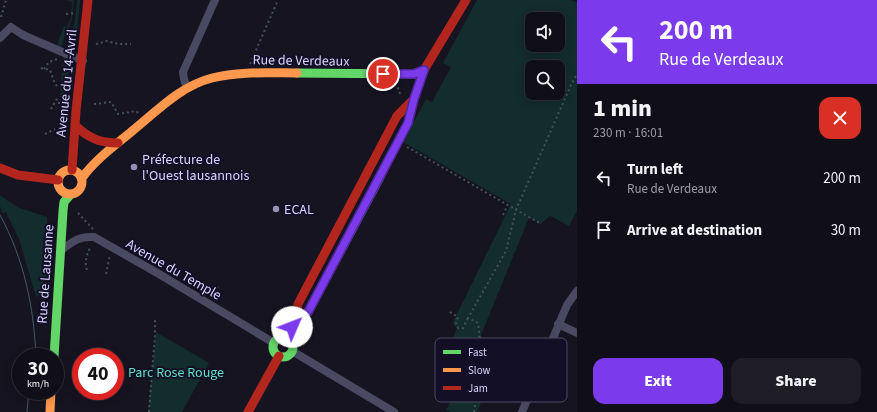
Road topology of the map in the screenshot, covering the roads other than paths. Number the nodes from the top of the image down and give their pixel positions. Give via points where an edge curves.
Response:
1 (88, 0) edge
2 (215, 0) edge
3 (466, 0) edge
4 (0, 38) edge
5 (83, 61) junction
6 (424, 70) junction
7 (187, 88) junction
8 (414, 99) junction
9 (75, 125) junction
10 (385, 137) junction
11 (118, 143) junction
12 (399, 144) junction
13 (0, 168) edge
14 (72, 170) junction
15 (82, 178) junction
16 (58, 180) junction
17 (70, 195) junction
18 (353, 199) junction
19 (364, 205) junction
20 (60, 251) junction
21 (577, 291) edge
22 (296, 322) junction
23 (558, 324) junction
24 (577, 333) edge
25 (552, 338) edge
26 (288, 339) junction
27 (274, 343) junction
28 (55, 348) edge
29 (292, 351) junction
30 (279, 356) junction
31 (51, 400) edge
32 (526, 402) edge
33 (50, 412) edge
34 (248, 412) edge
35 (394, 412) edge
36 (522, 412) edge

1 - 5 street, Avenue du 14-Avril
2 - 7 street via 183,72
3 - 6 street
4 - 5 street via 11,27 23,35
5 - 9 street, Avenue du 14-Avril
6 - 7 street, Rue de Verdeaux via 414,74 240,73 211,78
6 - 8 street
7 - 11 street, Rue de Verdeaux
8 - 10 street via 400,112
8 - 12 street
9 - 11 street via 92,139 104,143
9 - 14 street, Avenue du 14-Avril
10 - 12 street
10 - 18 street
11 - 15 street, Rue de Verdeaux
12 - 19 street
13 - 16 street via 18,176
14 - 15 street via 78,172
14 - 16 street via 64,171
15 - 17 street via 81,188 77,193
16 - 17 street via 60,190
17 - 20 street, Rue de Lausanne via 64,202
18 - 19 street
18 - 22 street via 298,304
19 - 22 street via 308,312
20 - 27 street, Avenue du Temple via 76,239 94,237
20 - 28 street, Rue de Lausanne
21 - 23 street
22 - 26 street
23 - 24 street
23 - 25 street
26 - 27 street via 278,338
26 - 29 street
27 - 30 street via 273,349
29 - 30 street via 288,356
29 - 35 street
30 - 34 street
31 - 33 street
32 - 36 street

